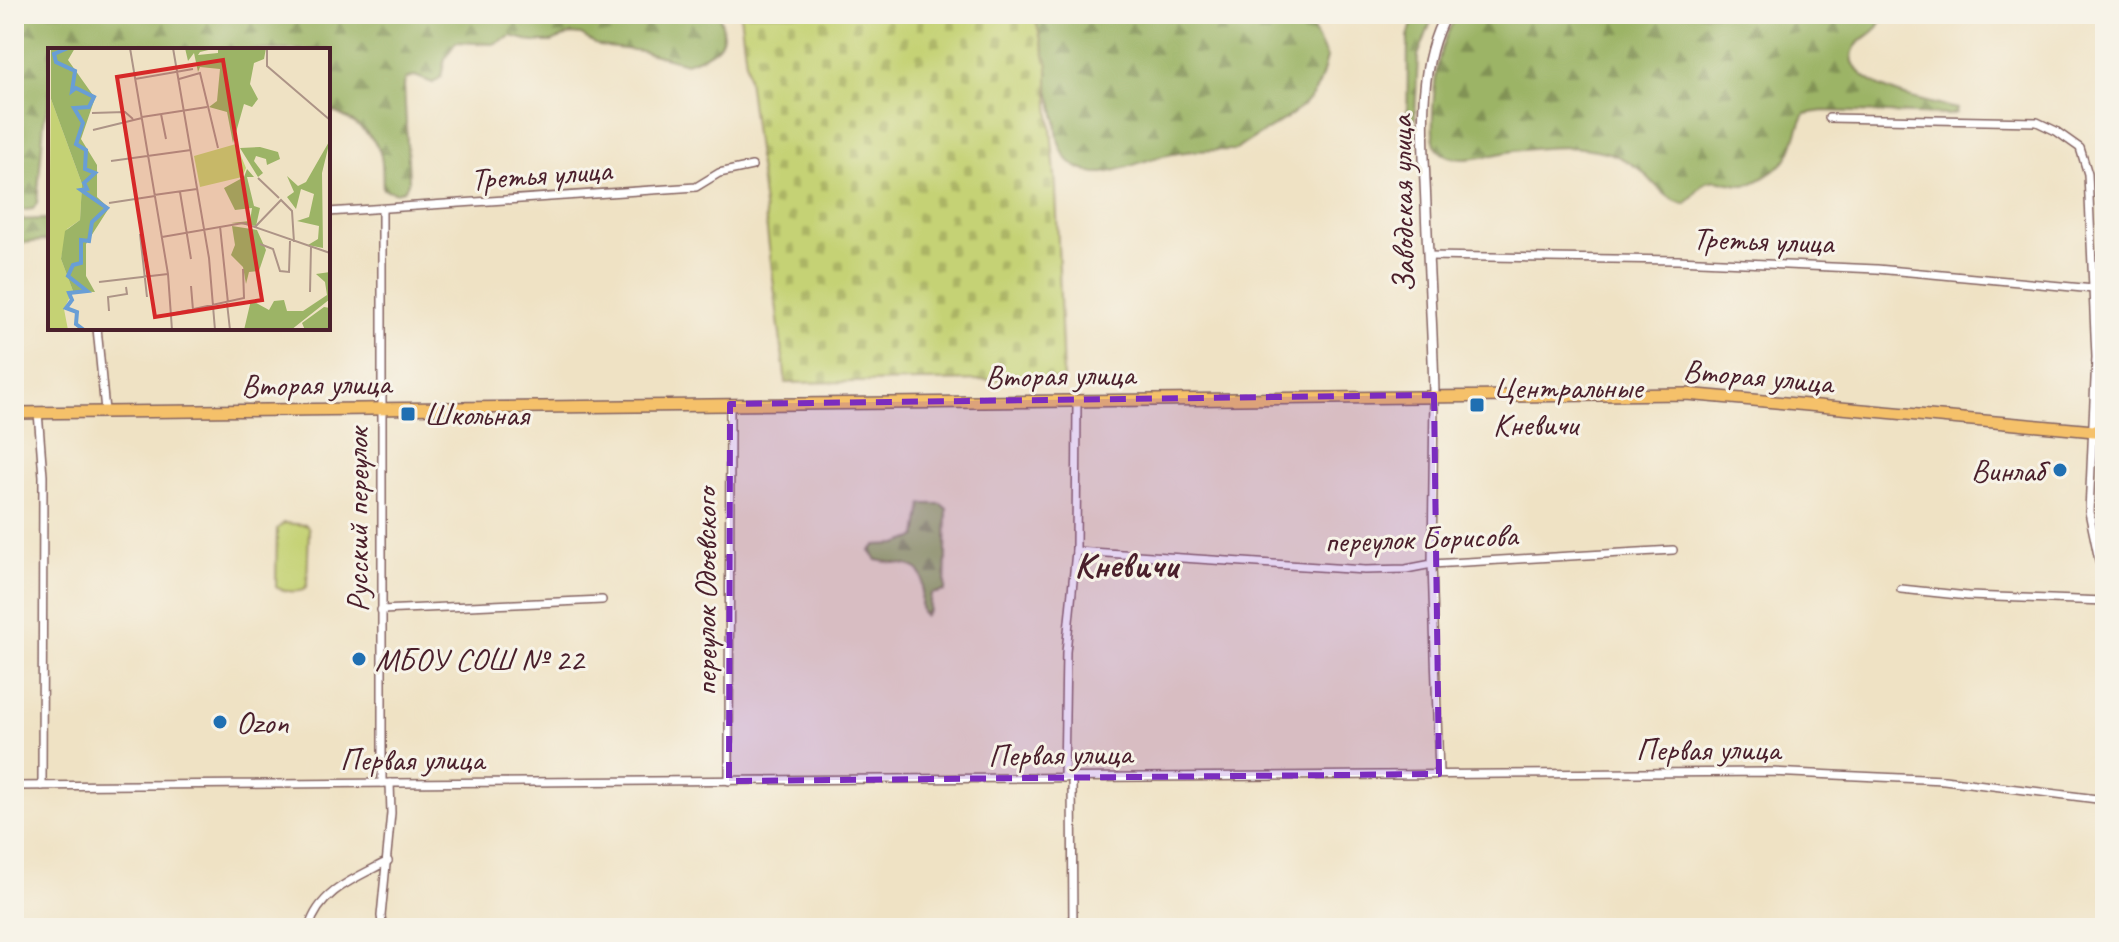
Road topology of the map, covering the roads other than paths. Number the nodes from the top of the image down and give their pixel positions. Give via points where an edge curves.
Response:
1 (1446, 14) edge
2 (1829, 118) dead end
3 (752, 166) dead end
4 (382, 209) junction
5 (330, 212) edge
6 (1428, 256) junction
7 (2095, 293) junction
8 (2105, 298) edge
9 (97, 330) edge
10 (1434, 395) junction
11 (1077, 401) junction
12 (730, 404) junction
13 (381, 409) junction
14 (105, 411) junction
15 (38, 412) junction
16 (14, 413) edge
17 (2091, 431) junction
18 (2105, 432) edge
19 (1673, 550) dead end
20 (1076, 551) junction
21 (1432, 564) junction
22 (1901, 589) dead end
23 (2105, 589) edge
24 (602, 600) dead end
25 (2105, 601) edge
26 (381, 610) junction
27 (1439, 774) junction
28 (1068, 778) junction
29 (729, 781) junction
30 (386, 783) junction
31 (14, 786) edge
32 (42, 786) junction
33 (2105, 800) edge
34 (388, 861) junction
35 (309, 928) edge
36 (389, 928) edge
37 (1073, 928) edge

1 - 6 street, Заводская улица via 1430,54 1426,92
2 - 7 street via 2037,122 2056,131 2080,148 2088,174
3 - 4 street, Третья улица via 719,173 696,187
4 - 5 street, Третья улица
4 - 13 street, Русский переулок
6 - 7 street, Третья улица via 1877,269
6 - 10 street, Заводская улица
7 - 8 street, Третья улица
7 - 17 street
9 - 14 street
10 - 11 main road, Вторая улица
10 - 17 main road, Вторая улица via 1686,394
10 - 21 street
11 - 12 main road, Вторая улица
11 - 20 street
12 - 13 main road, Вторая улица
12 - 29 street, переулок Одоевского
13 - 14 main road, Вторая улица
13 - 26 street, Русский переулок
14 - 15 main road, Вторая улица
15 - 16 main road, Вторая улица
15 - 32 street via 43,476
17 - 18 main road, Вторая улица
17 - 23 street via 2089,512
19 - 21 street, переулок Борисова
20 - 21 street, переулок Борисова via 1365,570
20 - 28 street via 1066,652
21 - 27 street
22 - 25 street
24 - 26 street
26 - 30 street, Русский переулок
27 - 28 street, Первая улица
27 - 33 street, Первая улица via 1770,772 1944,780
28 - 29 street, Первая улица
28 - 37 street
29 - 30 street, Первая улица
30 - 32 street, Первая улица
30 - 34 street, Русский переулок via 391,813
31 - 32 street, Первая улица
34 - 35 street via 330,893 312,915
34 - 36 street, Русский переулок via 381,916

